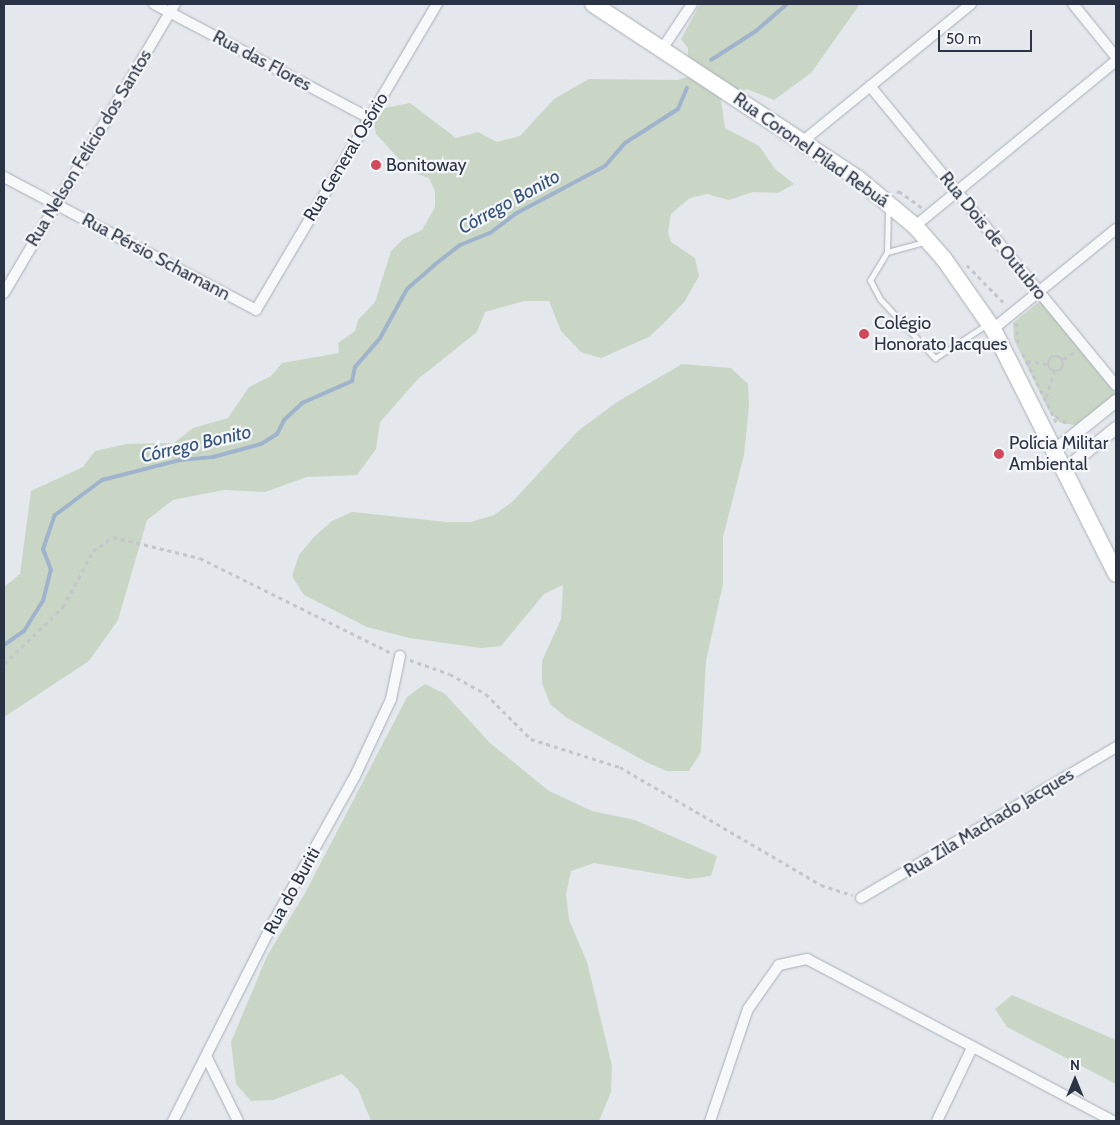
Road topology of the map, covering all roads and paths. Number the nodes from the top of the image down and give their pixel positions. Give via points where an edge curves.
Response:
1 (154, 4) edge
2 (437, 4) edge
3 (593, 4) edge
4 (692, 4) edge
5 (971, 4) edge
6 (1073, 4) edge
7 (173, 8) edge
8 (662, 49) junction
9 (1116, 57) edge
10 (1116, 62) edge
11 (870, 86) junction
12 (369, 118) junction
13 (803, 141) junction
14 (4, 177) edge
15 (957, 192) junction
16 (888, 202) junction
17 (56, 204) junction
18 (914, 226) junction
19 (1116, 229) edge
20 (928, 241) junction
21 (887, 252) junction
22 (1039, 292) junction
23 (4, 293) edge
24 (256, 310) joint
25 (1023, 317) dead end
26 (1016, 323) dead end
27 (991, 326) junction
28 (1071, 342) dead end
29 (1077, 350) junction
30 (1083, 357) dead end
31 (1063, 359) junction
32 (1027, 361) dead end
33 (1048, 364) junction
34 (1054, 372) junction
35 (1116, 385) edge
36 (1046, 397) dead end
37 (1116, 401) edge
38 (1055, 416) dead end
39 (1075, 423) dead end
40 (1116, 428) edge
41 (1054, 451) junction
42 (1064, 470) junction
43 (1116, 574) edge
44 (400, 656) junction
45 (4, 664) edge
46 (1116, 747) edge
47 (861, 898) joint
48 (972, 1048) junction
49 (207, 1058) junction
50 (173, 1121) edge
51 (238, 1121) edge
52 (710, 1121) edge
53 (937, 1121) edge
54 (1113, 1121) edge

1 - 7 street, Rua das Flores
2 - 12 street, Rua General Osório
3 - 8 main road, Rua Coronel Pilad Rebuá
4 - 8 street
5 - 11 street
6 - 9 street
7 - 12 street, Rua das Flores
7 - 17 street, Rua Nelson Felício dos Santos
8 - 13 main road, Rua Coronel Pilad Rebuá
10 - 15 street
11 - 13 street
11 - 15 street, Rua Dois de Outubro
12 - 24 street, Rua General Osório
13 - 16 main road, Rua Coronel Pilad Rebuá
14 - 17 street, Rua Pérsio Schamann
15 - 18 street
15 - 22 street, Rua Dois de Outubro
16 - 18 main road, Rua Coronel Pilad Rebuá
16 - 21 lane
17 - 23 street, Rua Nelson Felício dos Santos
17 - 24 street, Rua Pérsio Schamann
18 - 20 main road, Rua Coronel Pilad Rebuá
19 - 22 street
20 - 21 lane
20 - 27 main road, Rua Coronel Pilad Rebuá
21 - 27 lane via 870,280 880,299 935,358
22 - 27 street
22 - 35 street, Rua Dois de Outubro
25 - 26 path
27 - 41 main road, Rua Coronel Pilad Rebuá
28 - 29 path
29 - 30 path
29 - 31 path
31 - 33 path via 1053,356
31 - 34 path via 1063,369
32 - 33 path
33 - 34 path
34 - 36 path
37 - 41 street
38 - 39 path via 1068,424
40 - 42 street
41 - 42 main road, Rua Coronel Pilad Rebuá
42 - 43 main road, Rua Coronel Pilad Rebuá
44 - 45 path via 200,558 113,537 93,551 62,607
44 - 47 path via 450,674 486,694 531,739 620,767 821,886
44 - 49 street, Rua do Buriti via 391,699 355,776 274,920
46 - 47 street, Rua Zila Machado Jacques
48 - 52 street via 808,958 779,965 748,1009
48 - 53 street
48 - 54 street via 1043,1081
49 - 50 street, Rua do Buriti
49 - 51 street

